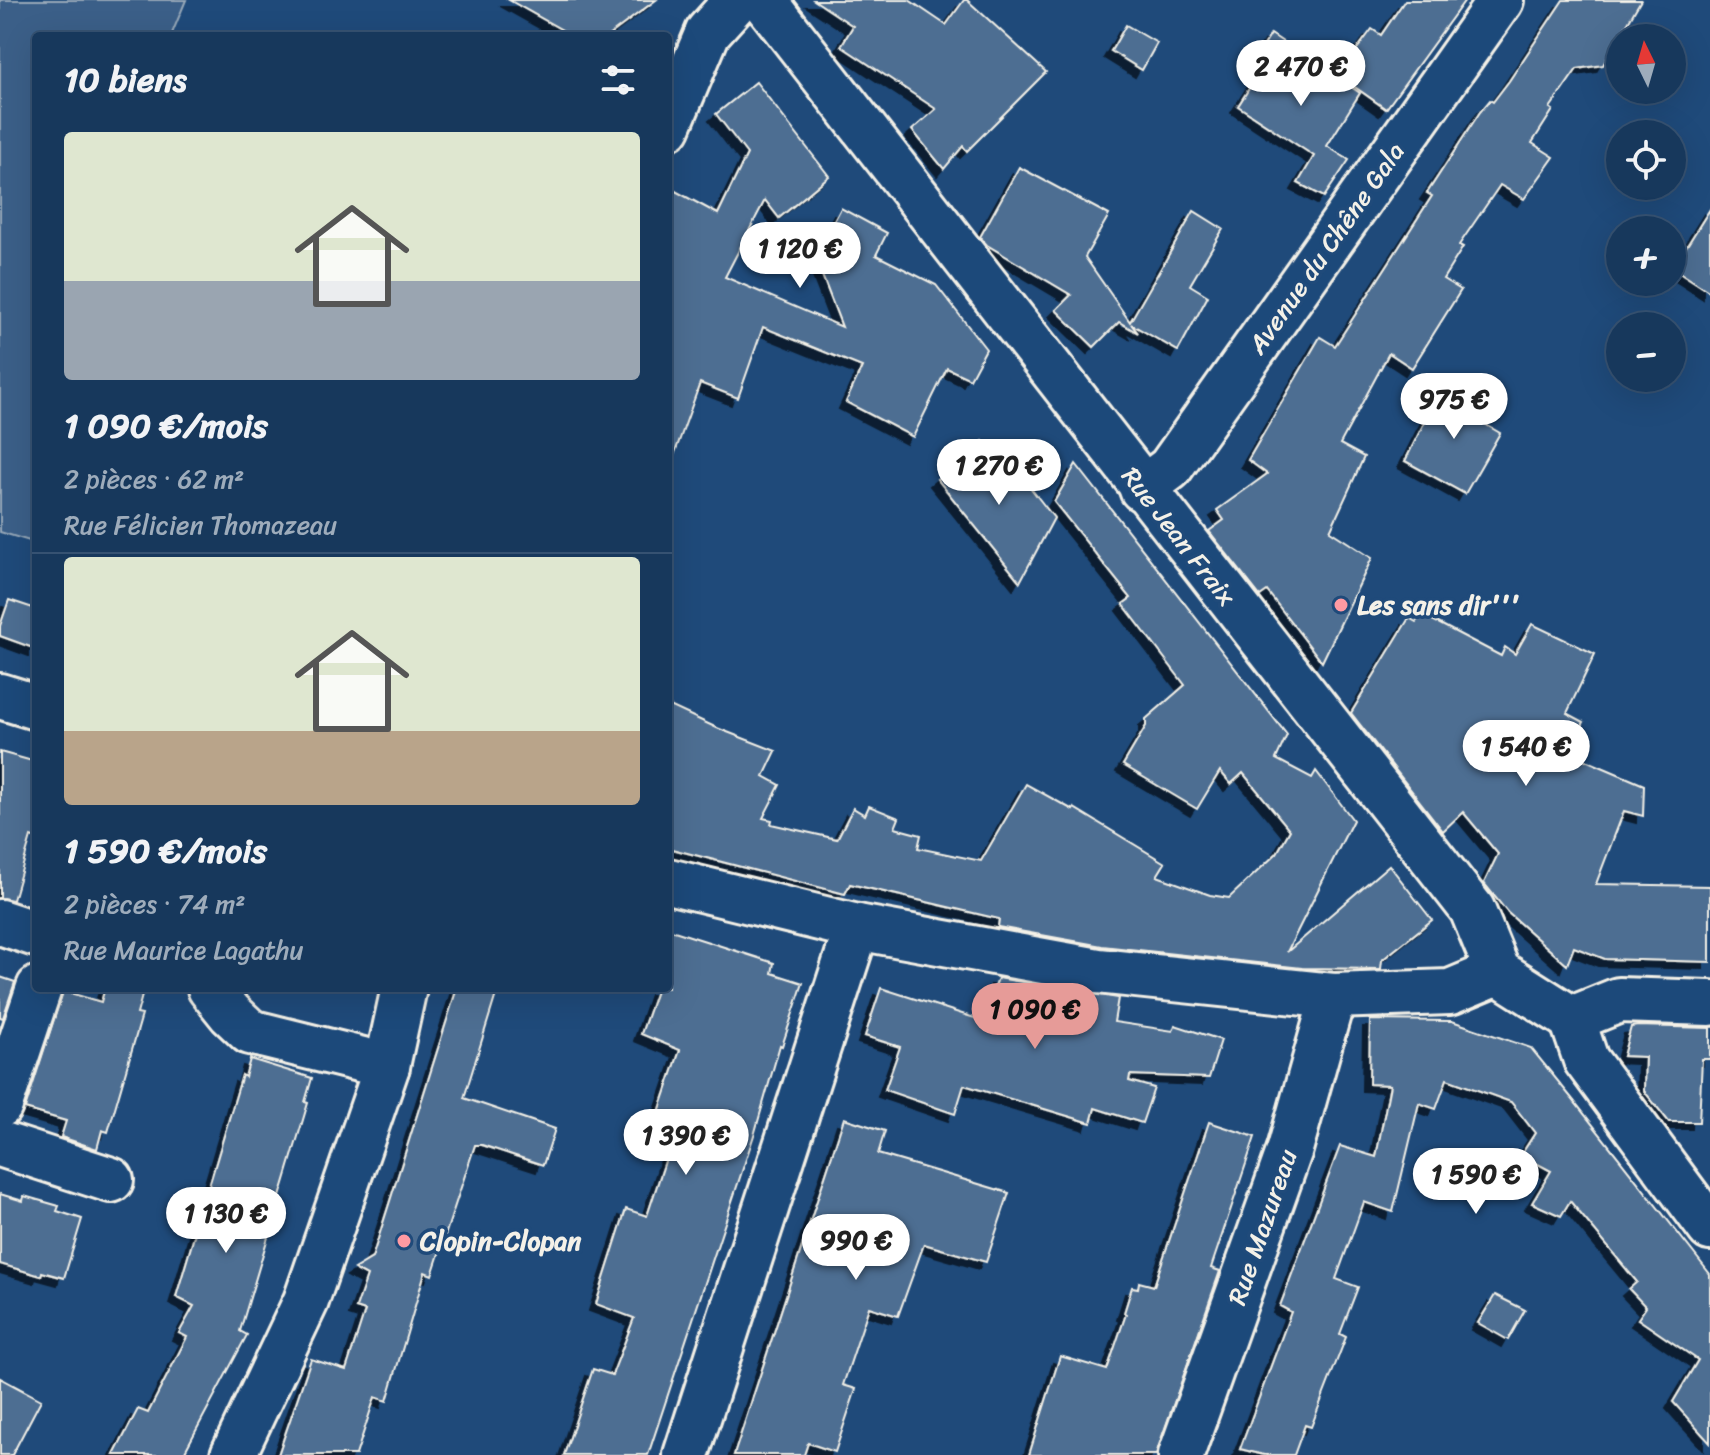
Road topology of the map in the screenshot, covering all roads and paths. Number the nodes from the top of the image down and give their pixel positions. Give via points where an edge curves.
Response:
1 (737, 0) edge
2 (764, 0) edge
3 (1501, 0) edge
4 (672, 118) edge
5 (1142, 489) junction
6 (0, 696) edge
7 (32, 706) edge
8 (672, 882) edge
9 (0, 922) edge
10 (857, 927) junction
11 (32, 933) edge
12 (1498, 972) junction
13 (38, 992) edge
14 (213, 992) edge
15 (403, 992) edge
16 (1333, 996) junction
17 (1710, 1003) edge
18 (1572, 1019) junction
19 (387, 1066) junction
20 (0, 1105) edge
21 (0, 1144) edge
22 (111, 1180) dead end
23 (1710, 1228) edge
24 (233, 1455) edge
25 (686, 1455) edge
26 (1181, 1455) edge

1 - 4 street via 708,32
2 - 5 street, Rue Jean Fraix
3 - 5 street, Avenue du Chêne Gala via 1170,468
5 - 12 street, Rue Jean Fraix via 1472,909
6 - 7 street
8 - 10 street
9 - 11 street
10 - 16 street via 1098,971
10 - 25 street
12 - 16 street via 1450,992
12 - 18 street
13 - 20 street
14 - 19 street via 250,1032
15 - 19 street
16 - 26 street, Rue Mazureau via 1290,1149
17 - 18 street via 1619,1000
18 - 23 street via 1586,1060
19 - 24 street via 306,1301
21 - 22 street

